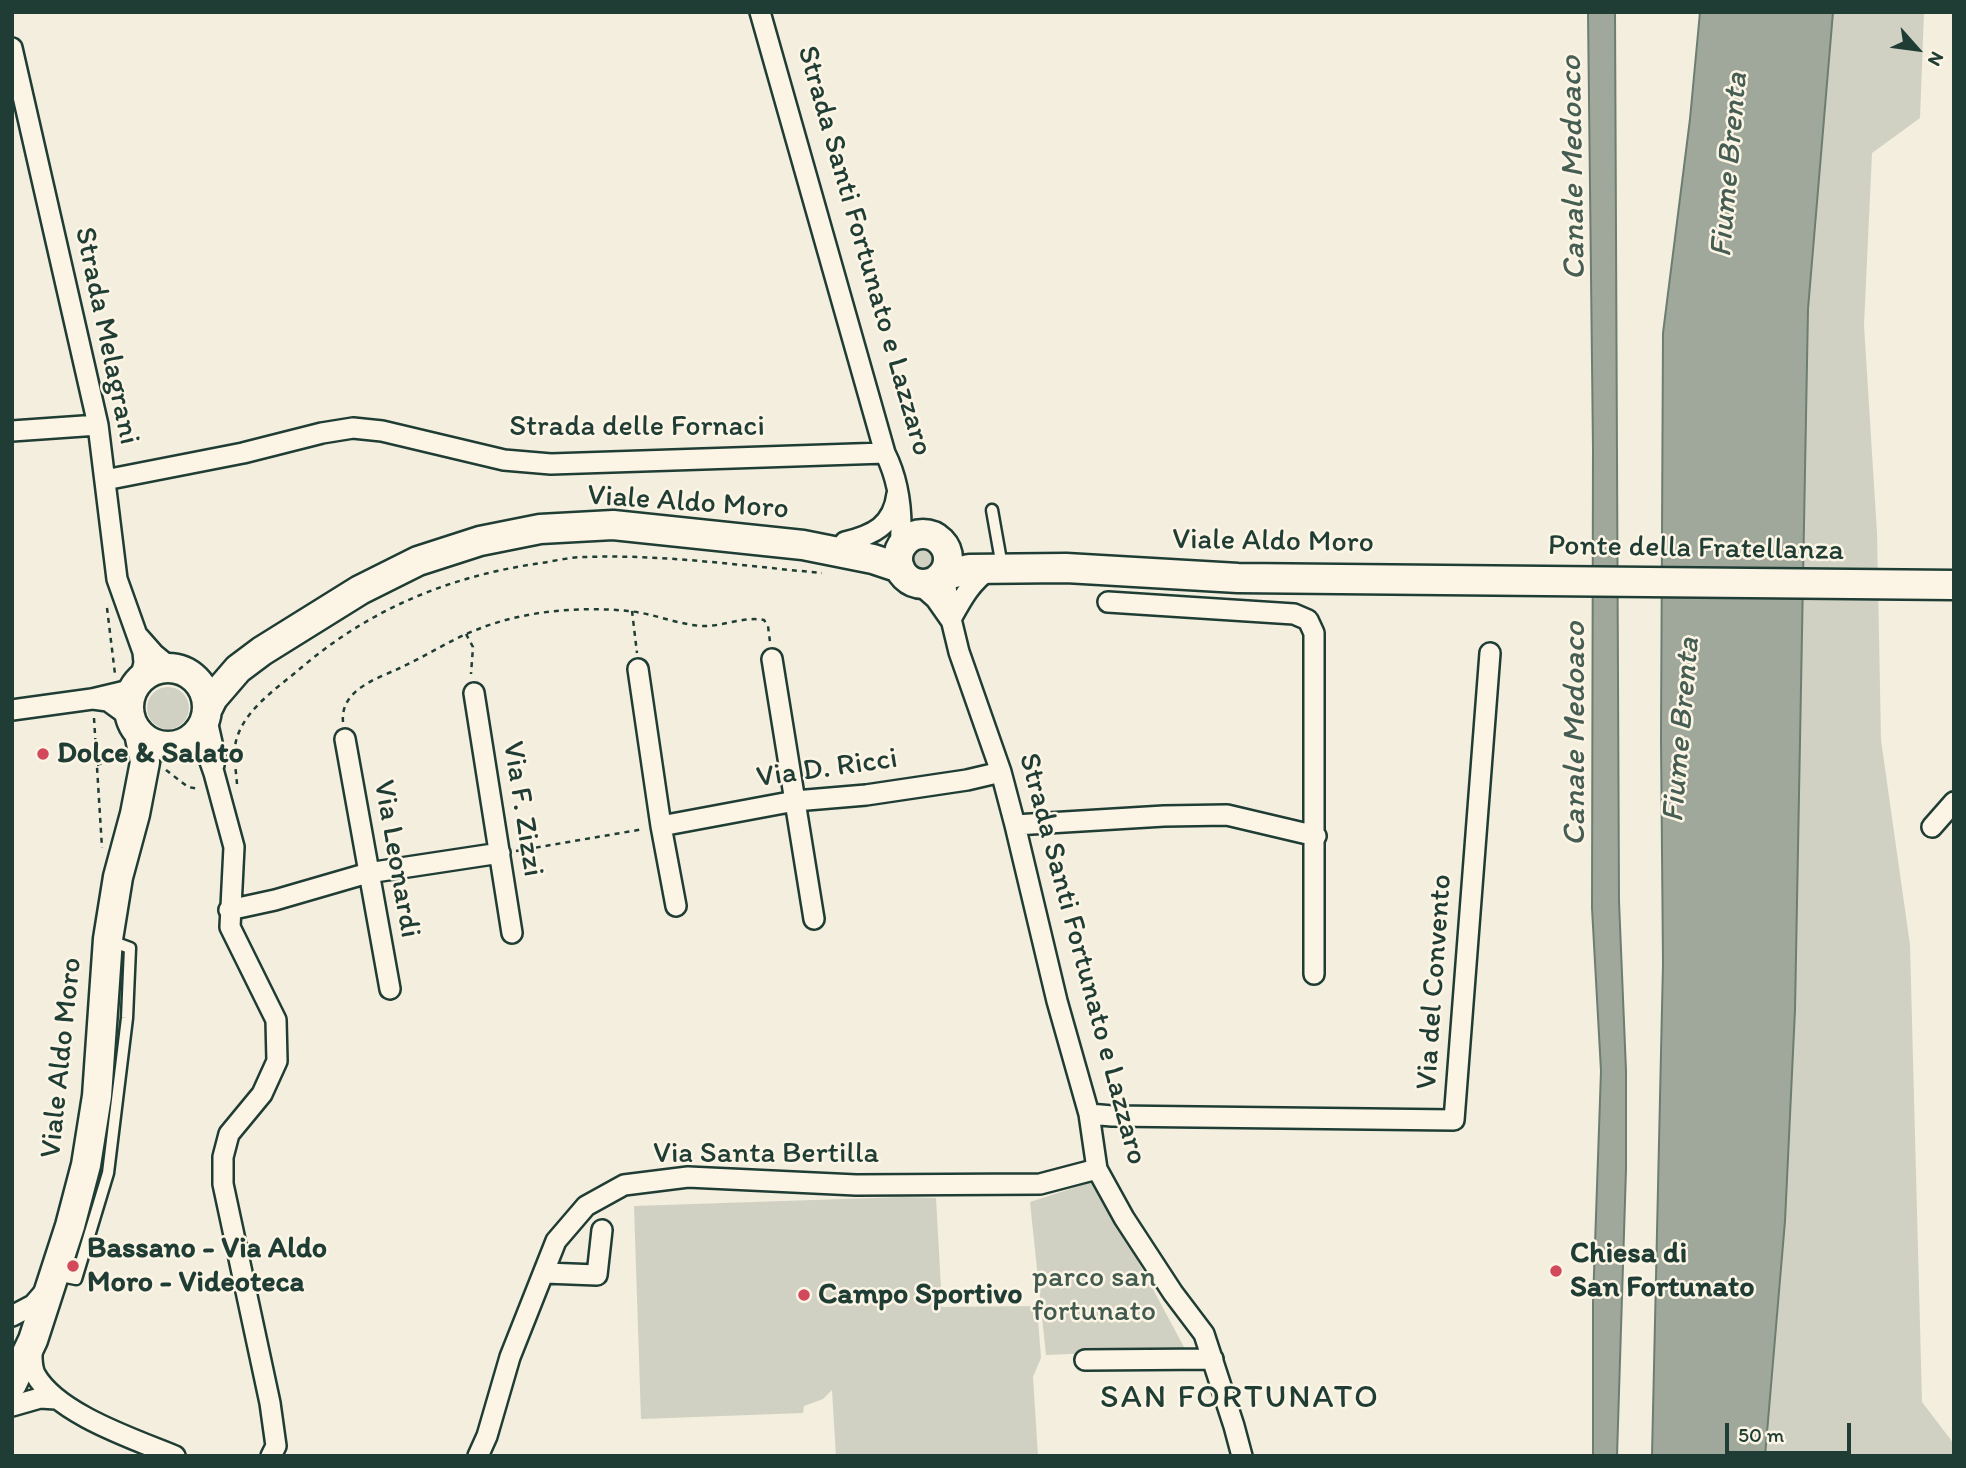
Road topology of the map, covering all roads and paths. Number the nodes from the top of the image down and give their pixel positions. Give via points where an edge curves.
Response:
1 (760, 12) edge
2 (12, 48) edge
3 (98, 425) junction
4 (12, 430) edge
5 (885, 453) junction
6 (105, 480) junction
7 (898, 489) junction
8 (992, 510) dead end
9 (845, 542) junction
10 (803, 545) junction
11 (944, 547) joint
12 (913, 561) junction
13 (995, 562) junction
14 (830, 574) dead end
15 (1479, 580) joint
16 (1954, 585) edge
17 (1108, 602) dead end
18 (632, 611) junction
19 (951, 619) junction
20 (466, 634) junction
21 (137, 635) junction
22 (262, 651) junction
23 (1490, 653) dead end
24 (772, 659) joint
25 (177, 669) junction
26 (638, 669) joint
27 (137, 684) junction
28 (474, 693) joint
29 (92, 699) junction
30 (12, 710) edge
31 (207, 713) junction
32 (134, 725) junction
33 (345, 739) joint
34 (179, 744) junction
35 (1001, 772) junction
36 (216, 780) junction
37 (795, 801) junction
38 (1954, 802) edge
39 (135, 814) junction
40 (1015, 825) junction
41 (661, 826) junction
42 (1932, 827) dead end
43 (1316, 836) junction
44 (500, 853) junction
45 (368, 873) junction
46 (676, 906) dead end
47 (229, 910) junction
48 (814, 919) dead end
49 (512, 933) dead end
50 (1314, 974) dead end
51 (390, 989) dead end
52 (1089, 1114) junction
53 (1097, 1169) junction
54 (602, 1230) dead end
55 (545, 1273) junction
56 (53, 1279) junction
57 (12, 1316) edge
58 (33, 1340) junction
59 (1085, 1360) dead end
60 (1213, 1360) junction
61 (12, 1384) edge
62 (56, 1399) junction
63 (12, 1406) edge
64 (175, 1456) edge
65 (271, 1456) edge
66 (478, 1456) edge
67 (1242, 1456) edge

1 - 5 street, Strada Santi Fortunato e Lazzaro
2 - 3 street, Strada Melagrani
3 - 4 street
3 - 6 street, Strada Melagrani
5 - 6 street, Strada delle Fornaci via 551,464 504,460 382,430 353,428
5 - 7 street, Strada Santi Fortunato e Lazzaro
6 - 21 street, Strada Melagrani via 117,579
7 - 9 street, Viale Aldo Moro via 896,504 884,524 871,536
7 - 12 street, Strada Santi Fortunato e Lazzaro
8 - 13 lane
9 - 10 main road, Viale Aldo Moro
9 - 12 main road, Viale Aldo Moro via 874,545
10 - 12 main road, Viale Aldo Moro via 873,559
10 - 22 main road, Viale Aldo Moro via 612,525 540,529 480,541 418,561 360,590
11 - 12 main road, Strada Santi Fortunato e Lazzaro via 947,563
11 - 13 main road, Viale Aldo Moro
12 - 13 main road, Viale Aldo Moro via 969,569
12 - 19 street, Strada Santi Fortunato e Lazzaro via 946,587
13 - 15 main road, Viale Aldo Moro via 1238,578
13 - 19 street via 967,590
14 - 36 path via 582,557 472,576 433,588 323,649 265,699 243,724 236,740 237,783
15 - 16 main road, Ponte della Fratellanza
17 - 43 street via 1294,614 1308,620 1314,633
18 - 20 path via 536,614 501,620
18 - 24 path via 701,626 764,620
18 - 26 path
19 - 35 street, Strada Santi Fortunato e Lazzaro
20 - 28 path via 473,647
20 - 33 path via 373,678 350,697 342,712
21 - 25 street, Strada Melagrani
21 - 27 street, Strada Melagrani via 144,663
22 - 25 main road, Viale Aldo Moro via 228,665
22 - 31 main road, Viale Aldo Moro via 238,669
23 - 52 street, Via del Convento via 1454,1120
24 - 37 street
25 - 27 main road, Viale Aldo Moro via 154,670
25 - 31 main road via 191,675 204,690
26 - 41 street
27 - 29 street
27 - 32 main road, Viale Aldo Moro via 130,697
28 - 44 street, Via F. Zizzi
29 - 30 street
29 - 32 street via 108,701
31 - 34 main road, Viale Aldo Moro via 194,736
31 - 36 street
32 - 34 main road via 148,741
32 - 39 main road, Viale Aldo Moro via 145,762
33 - 45 street, Via Leonardi
34 - 36 street via 207,753
34 - 39 main road, Viale Aldo Moro
35 - 37 street, Via D. Ricci
35 - 40 street, Strada Santi Fortunato e Lazzaro
36 - 47 street via 234,847
37 - 41 street, Via D. Ricci
37 - 48 street
38 - 42 street
39 - 56 main road, Viale Aldo Moro via 108,939 97,1096 86,1165
40 - 43 street via 1227,815
40 - 52 street, Strada Santi Fortunato e Lazzaro
41 - 44 path
41 - 46 street
43 - 50 street
44 - 45 street
44 - 49 street, Via F. Zizzi
45 - 47 street
45 - 51 street, Via Leonardi
47 - 65 street via 230,928 276,1020 277,1060 261,1094 229,1134 223,1157 223,1184 270,1403 276,1446
52 - 53 street, Strada Santi Fortunato e Lazzaro
53 - 55 street, Via Santa Bertilla via 1040,1184 856,1185 688,1177 624,1185 586,1206 556,1241
53 - 60 street, Strada Santi Fortunato e Lazzaro via 1124,1218 1204,1334
54 - 55 street via 597,1275
55 - 66 street, Via Santa Bertilla via 510,1357
56 - 57 street via 33,1305
56 - 58 main road, Viale Aldo Moro
58 - 61 main road, Viale Aldo Moro
58 - 62 street via 35,1373
59 - 60 street
60 - 67 street, Strada Santi Fortunato e Lazzaro
62 - 63 street via 40,1398
62 - 64 street via 106,1427

